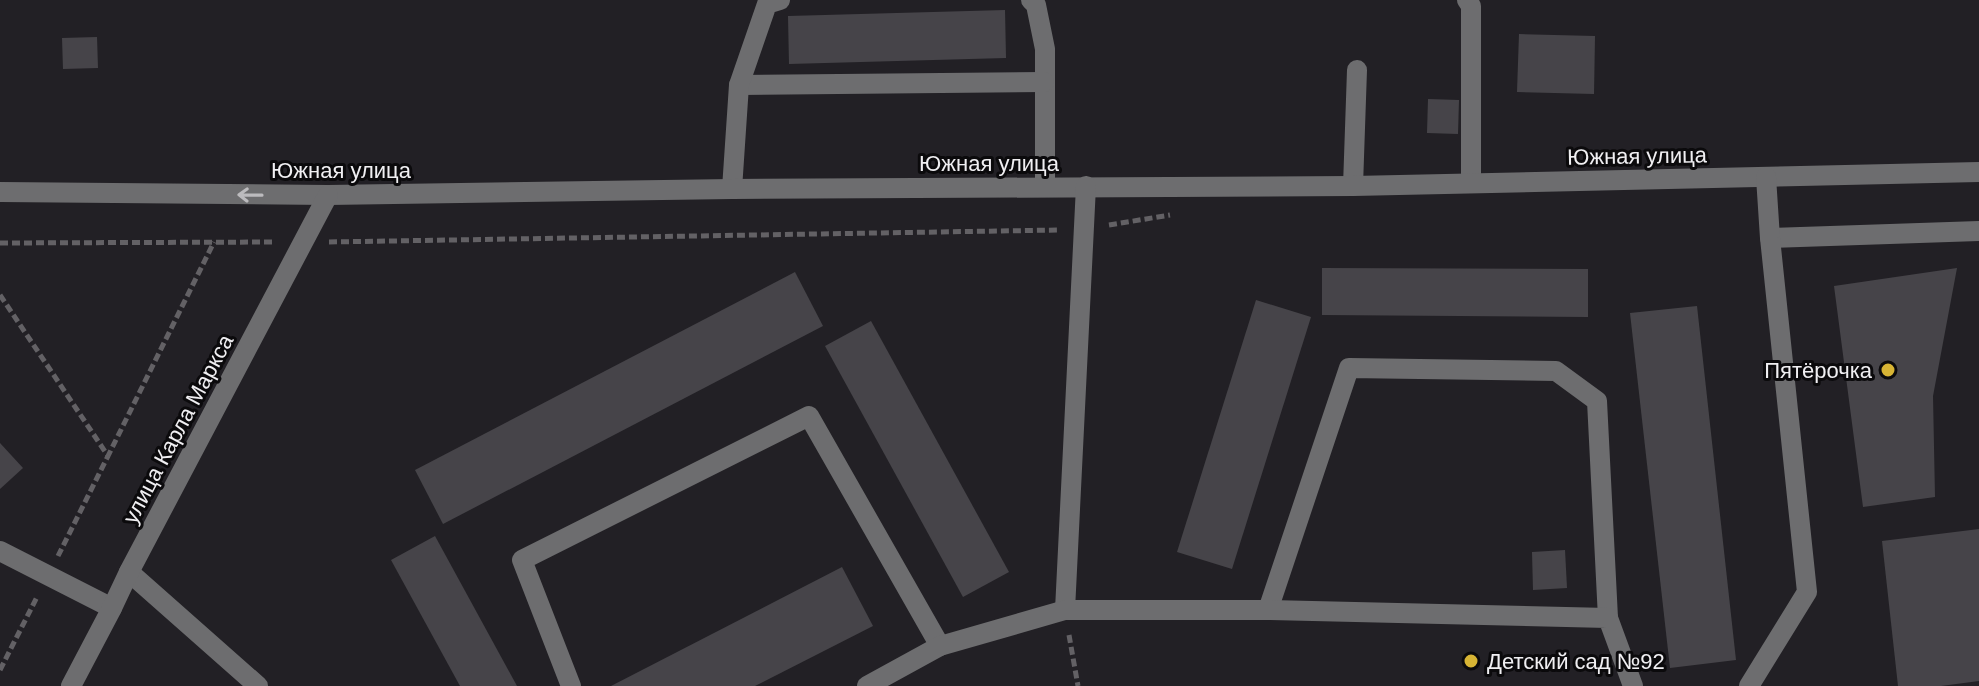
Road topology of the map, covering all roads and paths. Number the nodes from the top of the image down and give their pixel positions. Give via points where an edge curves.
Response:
1 (780, 0) edge
2 (1031, 0) edge
3 (1467, 0) edge
4 (1357, 70) dead end
5 (1044, 82) junction
6 (739, 85) junction
7 (1979, 172) edge
8 (1766, 177) junction
9 (1471, 183) junction
10 (1045, 186) junction
11 (1086, 186) junction
12 (1353, 186) junction
13 (732, 189) junction
14 (0, 192) edge
15 (328, 195) junction
16 (1171, 215) dead end
17 (1083, 230) junction
18 (1979, 231) edge
19 (1770, 238) junction
20 (214, 242) junction
21 (304, 242) junction
22 (0, 243) edge
23 (0, 295) edge
24 (0, 551) edge
25 (129, 572) junction
26 (112, 608) junction
27 (1065, 610) junction
28 (1268, 610) junction
29 (1608, 618) junction
30 (940, 646) junction
31 (71, 686) edge
32 (258, 686) edge
33 (571, 686) edge
34 (867, 686) edge
35 (1078, 686) edge
36 (1633, 686) edge
37 (1749, 686) edge

1 - 6 street via 767,4
2 - 5 street via 1045,49
3 - 9 street
4 - 12 street
5 - 6 street
5 - 10 street
6 - 13 street
7 - 8 street, Южная улица
8 - 9 street, Южная улица
8 - 19 street
9 - 12 street, Южная улица
10 - 11 street, Южная улица
10 - 13 street, Южная улица
11 - 12 street, Южная улица
11 - 17 street
13 - 15 street, Южная улица
15 -> 14 street, Южная улица
15 - 21 street, улица Карла Маркса
16 - 17 path
17 - 21 path
17 - 27 street
18 - 19 street
19 - 37 street via 1807,592
20 - 21 path
20 - 22 path
20 - 23 path via 108,456
21 - 25 street, улица Карла Маркса
24 - 26 street
25 - 26 street, улица Карла Маркса
25 - 32 street
26 - 31 street, улица Карла Маркса
27 - 28 street
27 - 30 street
27 - 35 path
28 - 29 street
28 - 29 street via 1349,368 1556,371 1597,401
29 - 36 street
30 - 33 street via 809,416 522,560
30 - 34 street

